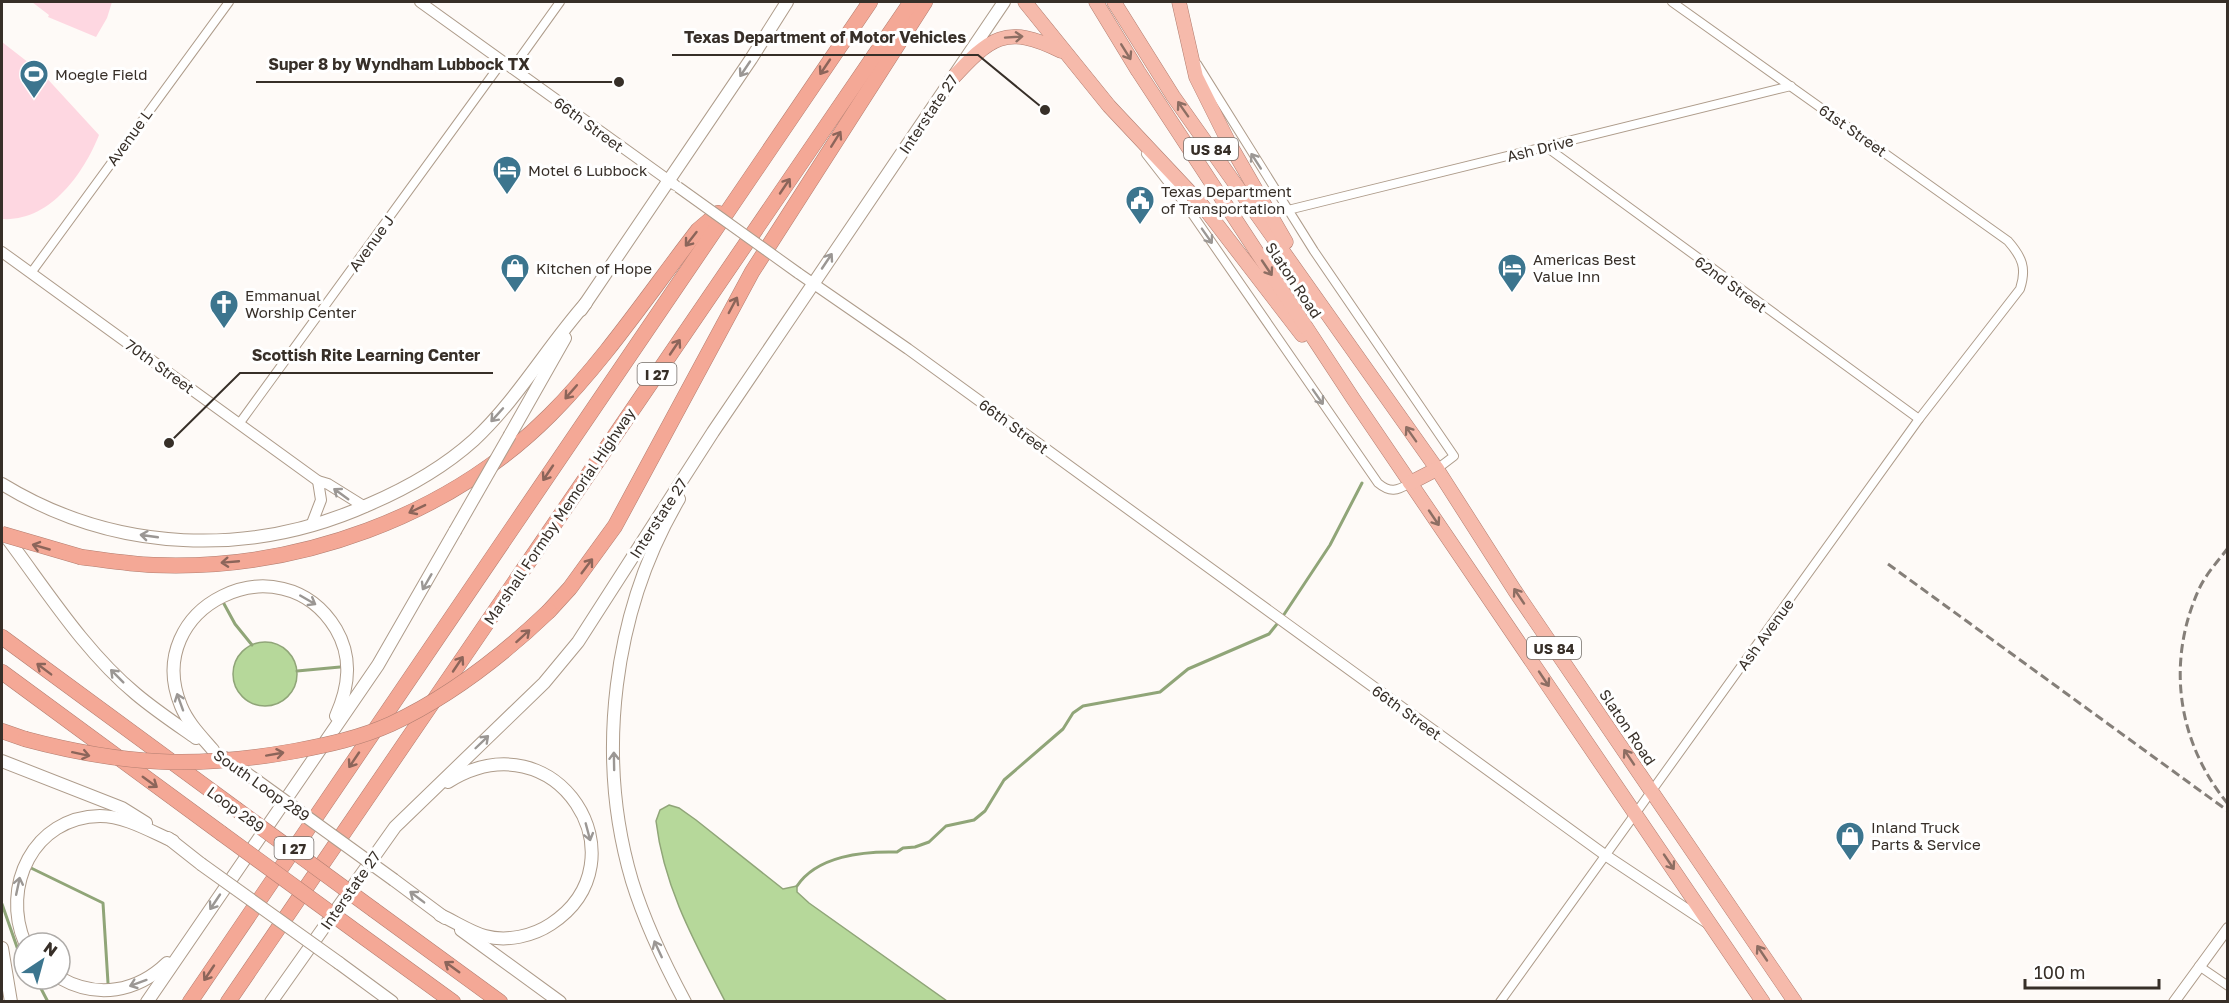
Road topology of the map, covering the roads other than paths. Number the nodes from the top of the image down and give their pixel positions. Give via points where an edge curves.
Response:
1 (228, 2) edge
2 (420, 2) edge
3 (560, 2) edge
4 (787, 2) edge
5 (870, 2) edge
6 (911, 2) edge
7 (925, 2) edge
8 (1004, 2) edge
9 (1025, 2) edge
10 (1096, 2) edge
11 (1114, 2) edge
12 (1179, 2) edge
13 (1672, 2) edge
14 (1190, 50) junction
15 (1066, 53) junction
16 (502, 62) junction
17 (512, 69) junction
18 (951, 80) junction
19 (1791, 86) junction
20 (1109, 106) junction
21 (1545, 146) junction
22 (673, 184) junction
23 (734, 199) junction
24 (1288, 210) junction
25 (2, 252) edge
26 (2024, 266) joint
27 (30, 273) junction
28 (812, 283) junction
29 (1314, 294) junction
30 (586, 303) junction
31 (760, 362) junction
32 (1354, 400) junction
33 (1919, 419) junction
34 (239, 424) junction
35 (1437, 469) junction
36 (318, 481) junction
37 (1410, 483) junction
38 (2, 484) edge
39 (365, 507) junction
40 (311, 526) junction
41 (2, 532) edge
42 (2, 637) edge
43 (2, 672) edge
44 (2, 731) edge
45 (213, 750) junction
46 (312, 760) junction
47 (2, 761) edge
48 (1652, 791) junction
49 (1636, 814) junction
50 (395, 827) junction
51 (173, 841) junction
52 (1605, 855) junction
53 (440, 915) junction
54 (1711, 925) junction
55 (2228, 928) edge
56 (21, 931) edge
57 (2, 948) edge
58 (183, 948) junction
59 (2199, 966) junction
60 (72, 983) edge
61 (2228, 986) edge
62 (371, 987) junction
63 (11, 1002) edge
64 (147, 1002) edge
65 (190, 1002) edge
66 (228, 1002) edge
67 (272, 1002) edge
68 (387, 1002) edge
69 (392, 1002) edge
70 (453, 1002) edge
71 (500, 1002) edge
72 (560, 1002) edge
73 (685, 1002) edge
74 (1500, 1002) edge
75 (1763, 1002) edge
76 (1795, 1002) edge
77 (2174, 1002) edge

1 - 27 street, Avenue L
2 - 16 street, 66th Street
3 - 17 street
4 -> 22 main road
5 -> 23 highway, I 27
66 -> 6 highway, Marshall Formby Memorial Highway / I 27
44 -> 7 highway, bridge via 84,755 162,763 223,762 338,743 390,724 450,691 506,651 570,588 615,526 752,272
8 - 18 main road, Interstate 27
9 - 15 highway
10 -> 32 highway, Slaton Road / US 84
29 -> 11 highway, Slaton Road / US 84 via 1173,96
12 - 14 highway
13 - 19 street, 61st Street
24 -> 14 street
14 - 29 highway via 1196,77 1215,115
18 -> 15 highway via 977,52 999,39 1024,36
15 - 20 highway
16 - 17 street, 66th Street
16 - 34 street, Avenue J
17 - 22 street, 66th Street
28 -> 18 main road, Interstate 27
19 - 21 street, Ash Drive
19 - 26 street, 61st Street via 2008,241
20 - 32 highway via 1202,205
20 -> 37 street via 1188,208 1378,483 1396,491
21 - 24 street, Ash Drive
21 - 33 street, 62nd Street
22 - 28 street, 66th Street, bridge
22 - 30 main road
23 -> 41 highway, bridge via 698,230 551,414 469,482 378,526 297,552 253,560 153,565 81,557
23 -> 65 highway, I 27
24 - 35 street via 1454,456
25 - 27 street, 70th Street
26 - 33 street, Ash Avenue via 2020,290
27 - 34 street, 70th Street
28 - 31 main road, Interstate 27
28 - 52 street, 66th Street
35 -> 29 highway, Slaton Road / US 84
30 -> 39 main road via 512,398 473,440 448,461
30 -> 46 main road, bridge via 378,665
50 -> 31 main road, Interstate 27 via 562,663
73 -> 31 main road via 652,938 625,852 613,764 617,693 635,603 660,536
32 - 37 highway, Slaton Road / US 84
33 - 48 street, Ash Avenue
34 - 36 street, 70th Street
35 - 37 highway
48 -> 35 highway, Slaton Road / US 84
39 -> 36 street, 70th Street
36 - 40 street via 321,500
37 -> 49 highway, Slaton Road / US 84
40 -> 38 main road via 260,538 216,542 141,536 67,516
39 - 40 main road
45 -> 41 main road, South Loop 289 via 135,694 105,664
71 -> 42 highway, Loop 289, bridge
43 -> 70 highway, Loop 289, bridge
45 -> 46 main road via 186,717 176,693 174,669 179,644 197,614 217,598 245,587 274,587 316,605 338,632 347,658 345,691
53 -> 45 main road, South Loop 289, bridge
46 -> 58 main road
47 - 51 main road via 122,808
48 - 49 street, Ash Avenue
76 -> 48 highway, Slaton Road / US 84
49 - 52 street, Ash Avenue
49 -> 54 highway, Slaton Road / US 84
50 -> 53 main road via 449,781 489,765 516,764 533,769 565,788 576,801 591,839 590,867 578,897 558,920 528,935 499,938 484,936
50 - 67 main road, Interstate 27
56 -> 51 main road via 16,918 18,881 32,853 56,830 80,819 112,817
51 - 62 main road, bridge
52 - 54 street, 66th Street
52 - 74 street, Ash Avenue
53 - 72 main road, South Loop 289
54 - 75 highway, Slaton Road / US 84
55 - 59 street
57 - 63 main road
58 -> 60 main road via 153,976 119,989 91,990
58 - 64 main road
59 - 61 street
59 - 77 street
62 - 68 main road
62 - 69 main road

